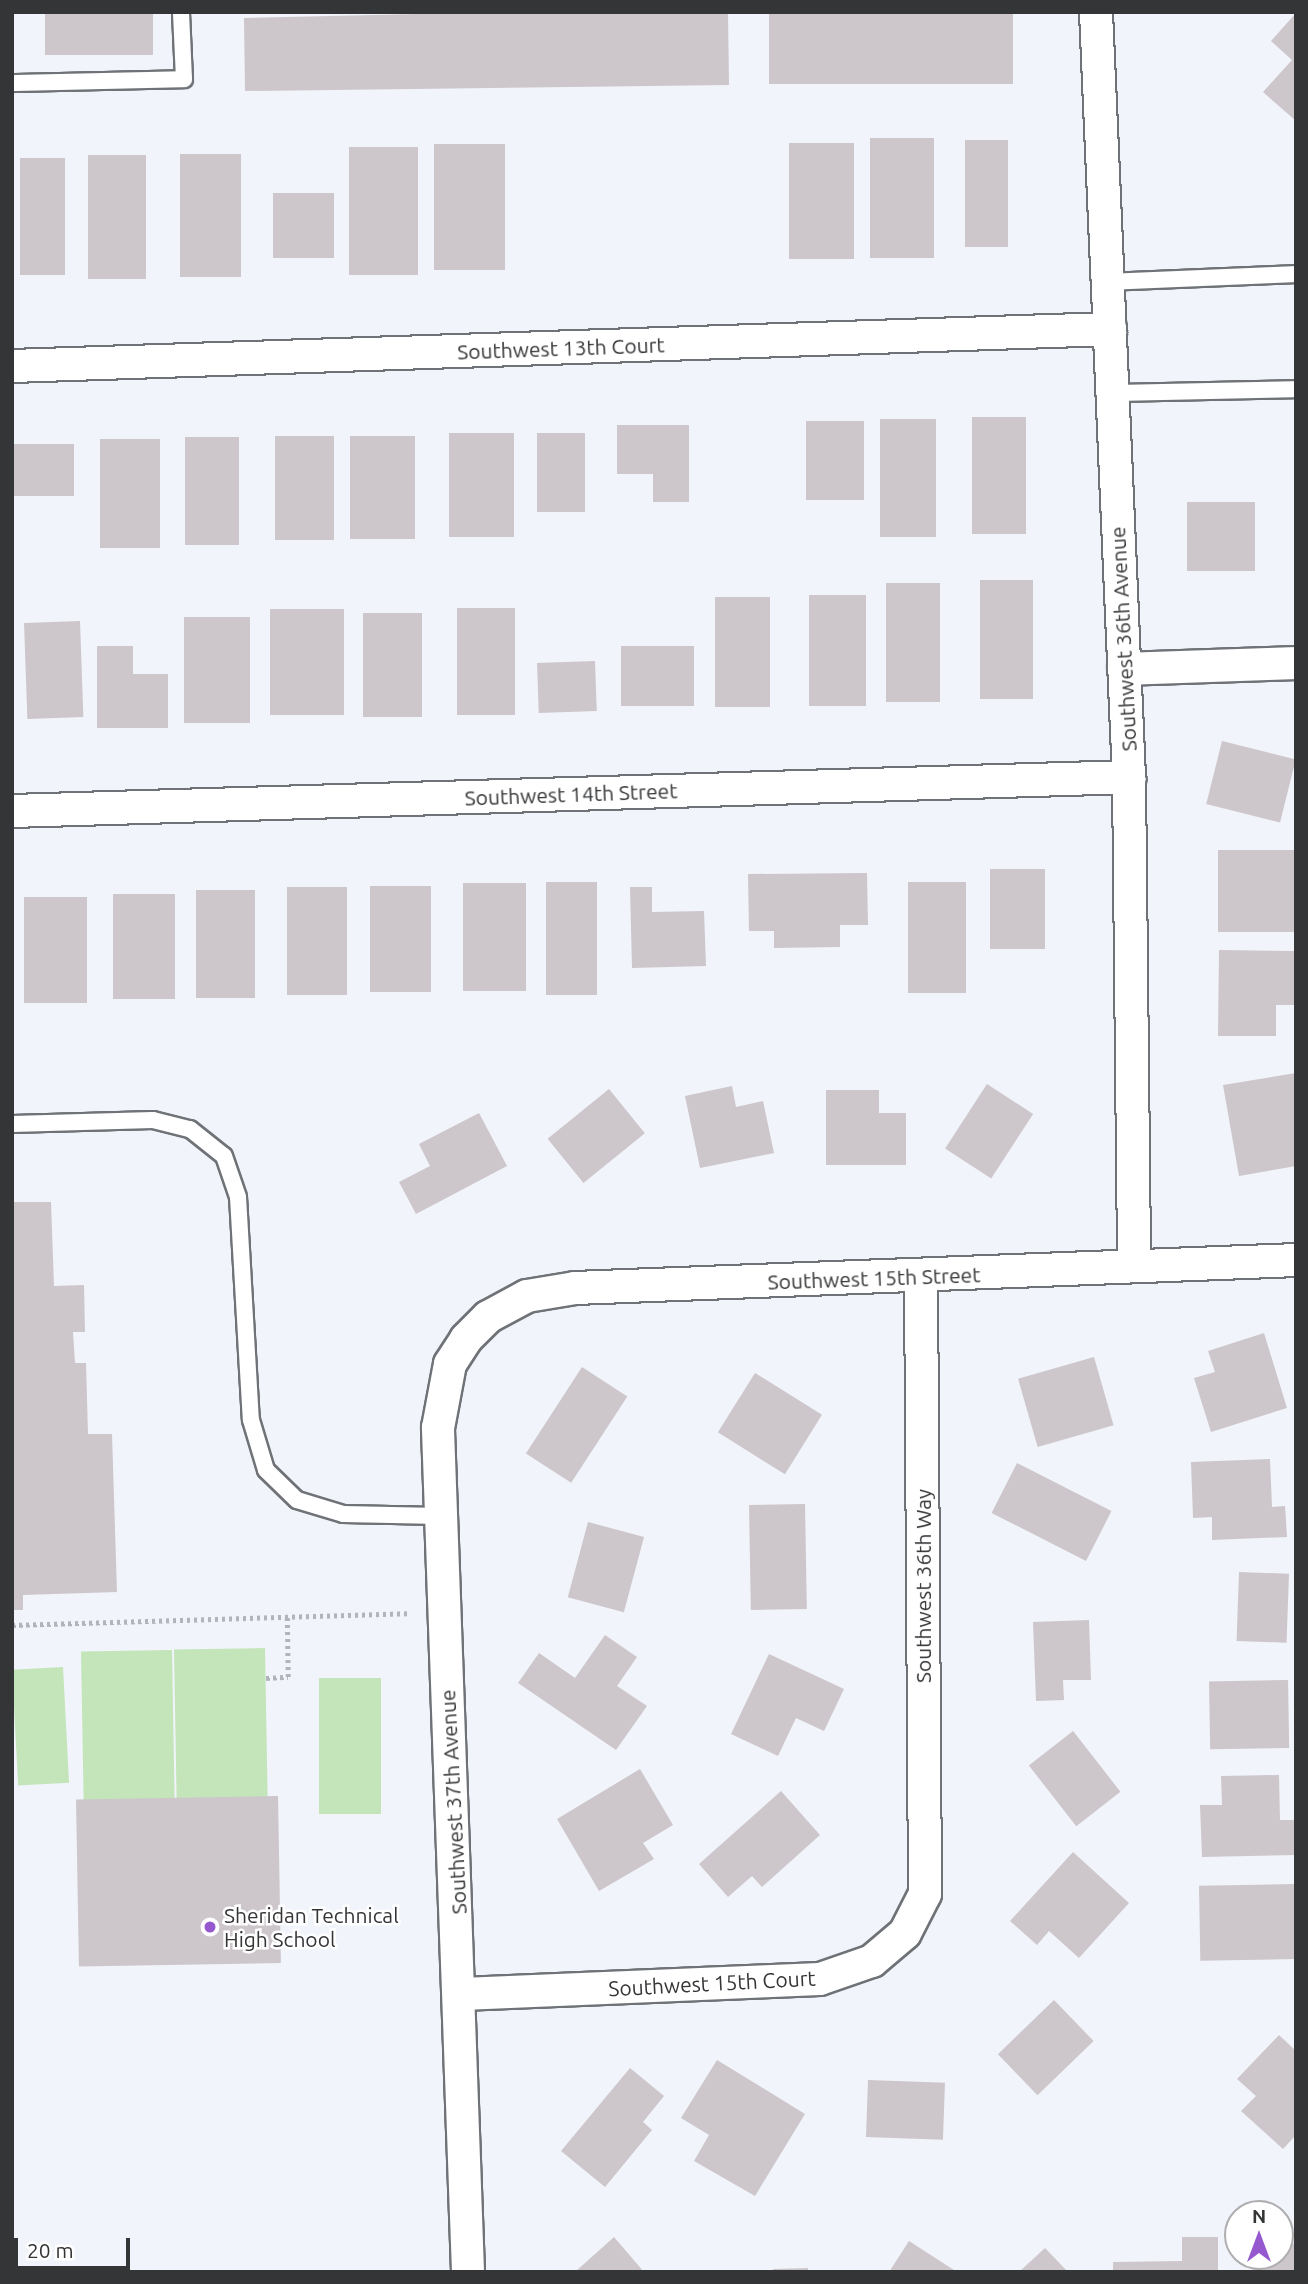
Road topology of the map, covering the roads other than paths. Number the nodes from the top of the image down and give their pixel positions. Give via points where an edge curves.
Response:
1 (181, 12) edge
2 (1096, 12) edge
3 (12, 83) edge
4 (1296, 274) edge
5 (1108, 282) junction
6 (1110, 329) junction
7 (12, 366) edge
8 (1296, 389) edge
9 (1112, 393) junction
10 (1296, 663) edge
11 (1124, 669) junction
12 (1129, 777) junction
13 (12, 811) edge
14 (12, 1124) edge
15 (1296, 1260) edge
16 (1134, 1266) junction
17 (920, 1277) junction
18 (467, 1339) joint
19 (440, 1516) junction
20 (925, 1894) joint
21 (462, 1994) junction
22 (468, 2272) edge

1 - 3 lane via 184,79
2 - 5 street, Southwest 36th Avenue
4 - 5 lane
5 - 6 street, Southwest 36th Avenue
6 - 7 street, Southwest 13th Court
6 - 9 street, Southwest 36th Avenue
8 - 9 lane
9 - 11 street, Southwest 36th Avenue
10 - 11 street
11 - 12 street, Southwest 36th Avenue
12 - 13 street, Southwest 14th Street
12 - 16 street, Southwest 36th Avenue
14 - 19 lane via 153,1120 190,1129 224,1156 238,1197 251,1420 266,1470 297,1500 343,1514
15 - 16 street, Southwest 15th Street
16 - 17 street, Southwest 15th Street
17 - 18 street, Southwest 15th Street via 575,1287 527,1296 488,1317
17 - 20 street, Southwest 36th Way
18 - 19 street, Southwest 37th Avenue via 443,1388
19 - 21 street, Southwest 37th Avenue
20 - 21 street, Southwest 15th Court via 905,1933 846,1974
21 - 22 street, Southwest 37th Avenue

